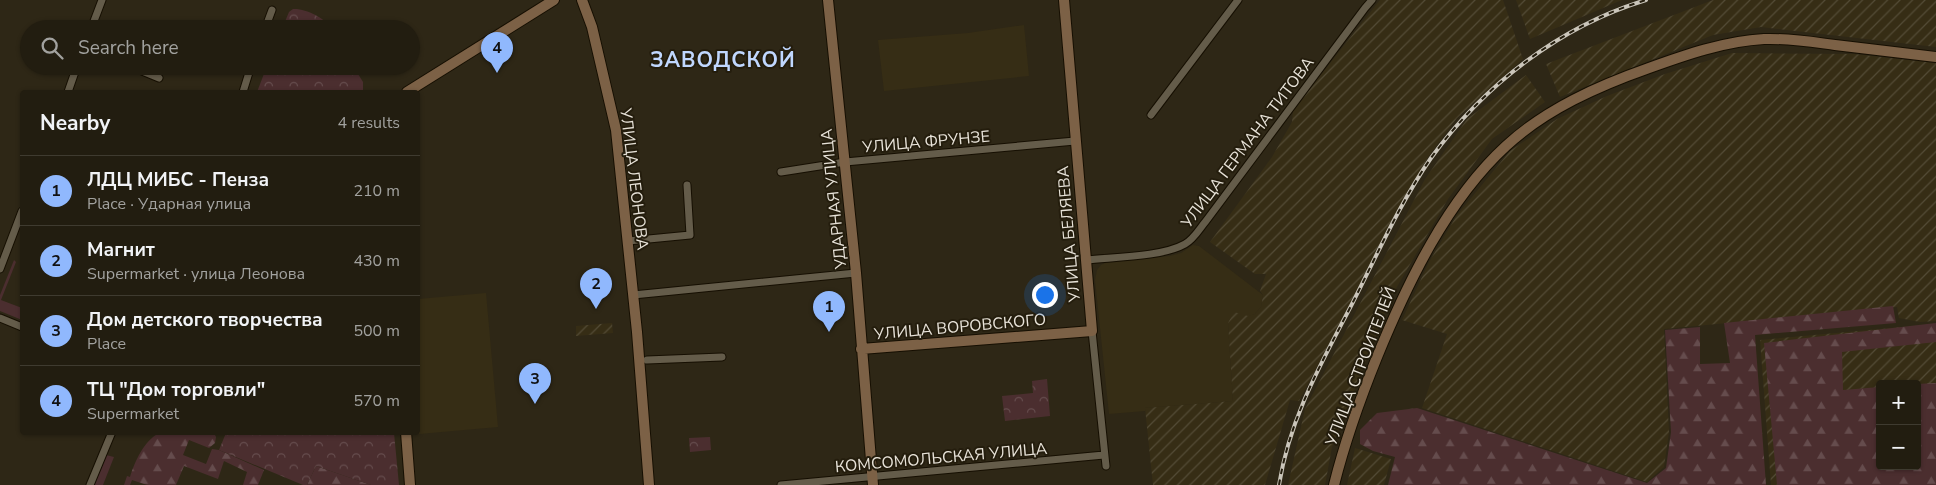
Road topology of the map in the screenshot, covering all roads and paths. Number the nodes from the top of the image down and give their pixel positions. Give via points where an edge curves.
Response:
1 (102, 0) edge
2 (554, 0) edge
3 (582, 0) edge
4 (828, 0) edge
5 (1064, 0) edge
6 (1238, 0) edge
7 (1372, 0) edge
8 (272, 10) dead end
9 (94, 20) edge
10 (268, 20) edge
11 (1936, 57) edge
12 (74, 75) edge
13 (152, 75) edge
14 (248, 75) edge
15 (159, 78) dead end
16 (69, 90) edge
17 (244, 90) edge
18 (409, 90) edge
19 (1151, 115) dead end
20 (1075, 141) junction
21 (845, 162) junction
22 (781, 172) dead end
23 (687, 185) dead end
24 (20, 216) edge
25 (628, 241) junction
26 (1086, 260) junction
27 (0, 269) edge
28 (856, 273) junction
29 (633, 295) junction
30 (0, 318) edge
31 (20, 325) edge
32 (1092, 330) junction
33 (862, 349) junction
34 (722, 357) dead end
35 (646, 360) dead end
36 (111, 435) edge
37 (406, 435) edge
38 (1104, 455) junction
39 (1106, 466) dead end
40 (873, 481) edge
41 (90, 485) edge
42 (410, 485) edge
43 (649, 485) edge
44 (781, 485) edge
45 (1334, 485) edge

1 - 9 street
2 - 18 main road
3 - 25 main road, УЛИЦА ЛЕОНОВА via 592,27 616,130
4 - 21 main road, УДАРНАЯ УЛИЦА
5 - 20 main road, УЛИЦА БЕЛЯЕВА
6 - 19 street
7 - 26 street, УЛИЦА ГЕРМАНА ТИТОВА via 1186,244 1166,251
8 - 10 street
11 - 45 main road, УЛИЦА СТРОИТЕЛЕЙ via 1786,39 1745,42 1704,51 1632,74 1551,112 1506,146 1475,178 1414,275 1398,304 1358,403
12 - 16 street
13 - 15 street
14 - 17 street
20 - 21 street, УЛИЦА ФРУНЗЕ
20 - 26 main road, УЛИЦА БЕЛЯЕВА
21 - 22 street, УЛИЦА ФРУНЗЕ
21 - 28 main road, УДАРНАЯ УЛИЦА
23 - 25 street via 690,235
24 - 27 street
25 - 29 main road, УЛИЦА ЛЕОНОВА
26 - 32 main road, УЛИЦА БЕЛЯЕВА
28 - 29 street
28 - 33 main road, УДАРНАЯ УЛИЦА
29 - 43 main road, УЛИЦА ЛЕОНОВА
30 - 31 street
32 - 33 main road, УЛИЦА ВОРОВСКОГО
32 - 38 street, УЛИЦА БЕЛЯЕВА
33 - 40 main road, УДАРНАЯ УЛИЦА
34 - 35 street
36 - 41 street
37 - 42 main road
38 - 39 street, УЛИЦА БЕЛЯЕВА
38 - 40 street, КОМСОМОЛЬСКАЯ УЛИЦА
40 - 44 street, КОМСОМОЛЬСКАЯ УЛИЦА

